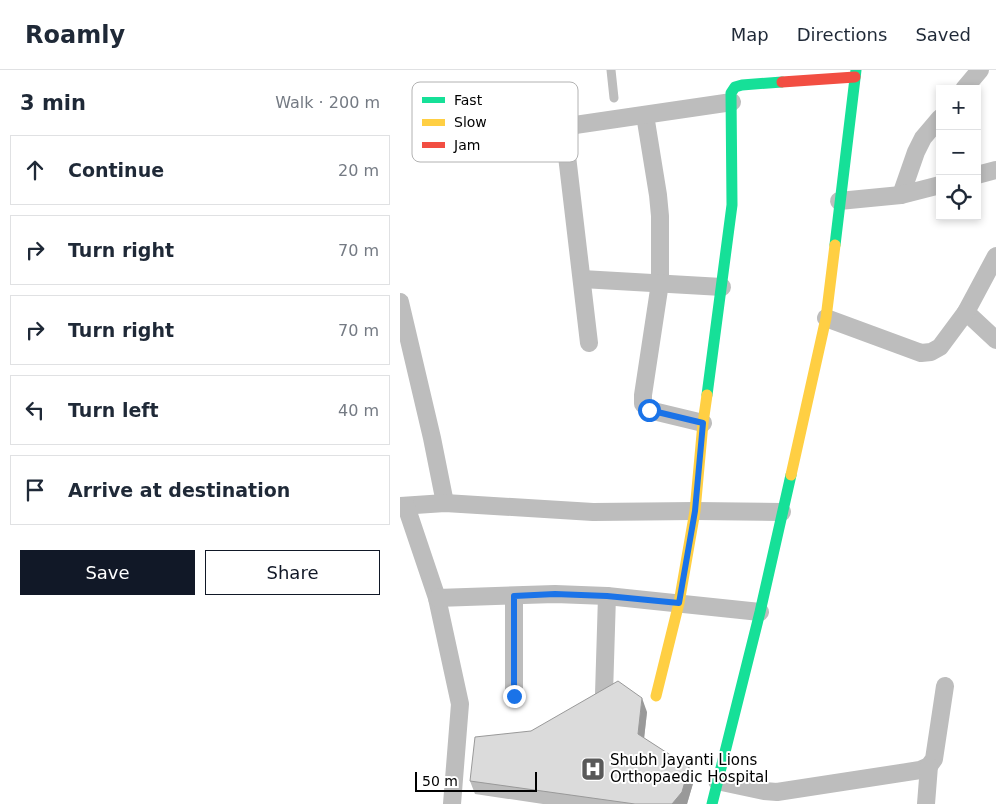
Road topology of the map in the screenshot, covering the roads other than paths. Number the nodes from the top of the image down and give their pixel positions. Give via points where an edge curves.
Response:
1 (611, 70) edge
2 (980, 70) edge
3 (855, 74) edge
4 (967, 85) edge
5 (614, 98) dead end
6 (732, 102) junction
7 (645, 115) junction
8 (936, 123) edge
9 (578, 125) edge
10 (569, 162) edge
11 (996, 170) edge
12 (981, 174) edge
13 (936, 186) edge
14 (901, 195) junction
15 (839, 201) junction
16 (996, 256) edge
17 (582, 279) junction
18 (660, 283) junction
19 (722, 286) junction
20 (400, 302) edge
21 (966, 312) junction
22 (826, 318) junction
23 (996, 340) edge
24 (589, 343) dead end
25 (703, 423) junction
26 (446, 503) junction
27 (403, 506) edge
28 (695, 511) junction
29 (782, 512) junction
30 (514, 596) junction
31 (607, 596) junction
32 (437, 598) junction
33 (679, 603) junction
34 (760, 612) junction
35 (945, 686) dead end
36 (604, 694) edge
37 (514, 696) dead end
38 (656, 696) dead end
39 (929, 766) junction
40 (717, 781) junction
41 (452, 804) edge
42 (712, 804) edge
43 (926, 804) edge

1 - 5 lane
2 - 4 street
3 - 6 main road via 742,85 731,93
3 - 15 main road
6 - 7 street
6 - 19 main road via 732,205
7 - 9 street
7 - 18 street via 660,216
8 - 14 street via 916,152
10 - 17 street
11 - 12 street
13 - 14 street
14 - 15 street
15 - 22 main road
16 - 21 street
17 - 18 street
17 - 24 street
18 - 19 street
18 - 25 street via 643,404 649,410
19 - 25 main road
20 - 26 street
21 - 22 street via 940,347 921,353
21 - 23 street
22 - 29 main road
25 - 28 main road
26 - 27 street
26 - 28 street via 593,512
27 - 32 street
28 - 29 street
28 - 33 main road
29 - 34 main road
30 - 31 street
30 - 32 street
30 - 37 street
31 - 33 street
31 - 36 street
32 - 41 street via 460,704
33 - 34 street
33 - 38 main road
34 - 40 main road
35 - 39 street via 934,759
39 - 40 street via 777,792
39 - 43 street
40 - 42 main road

